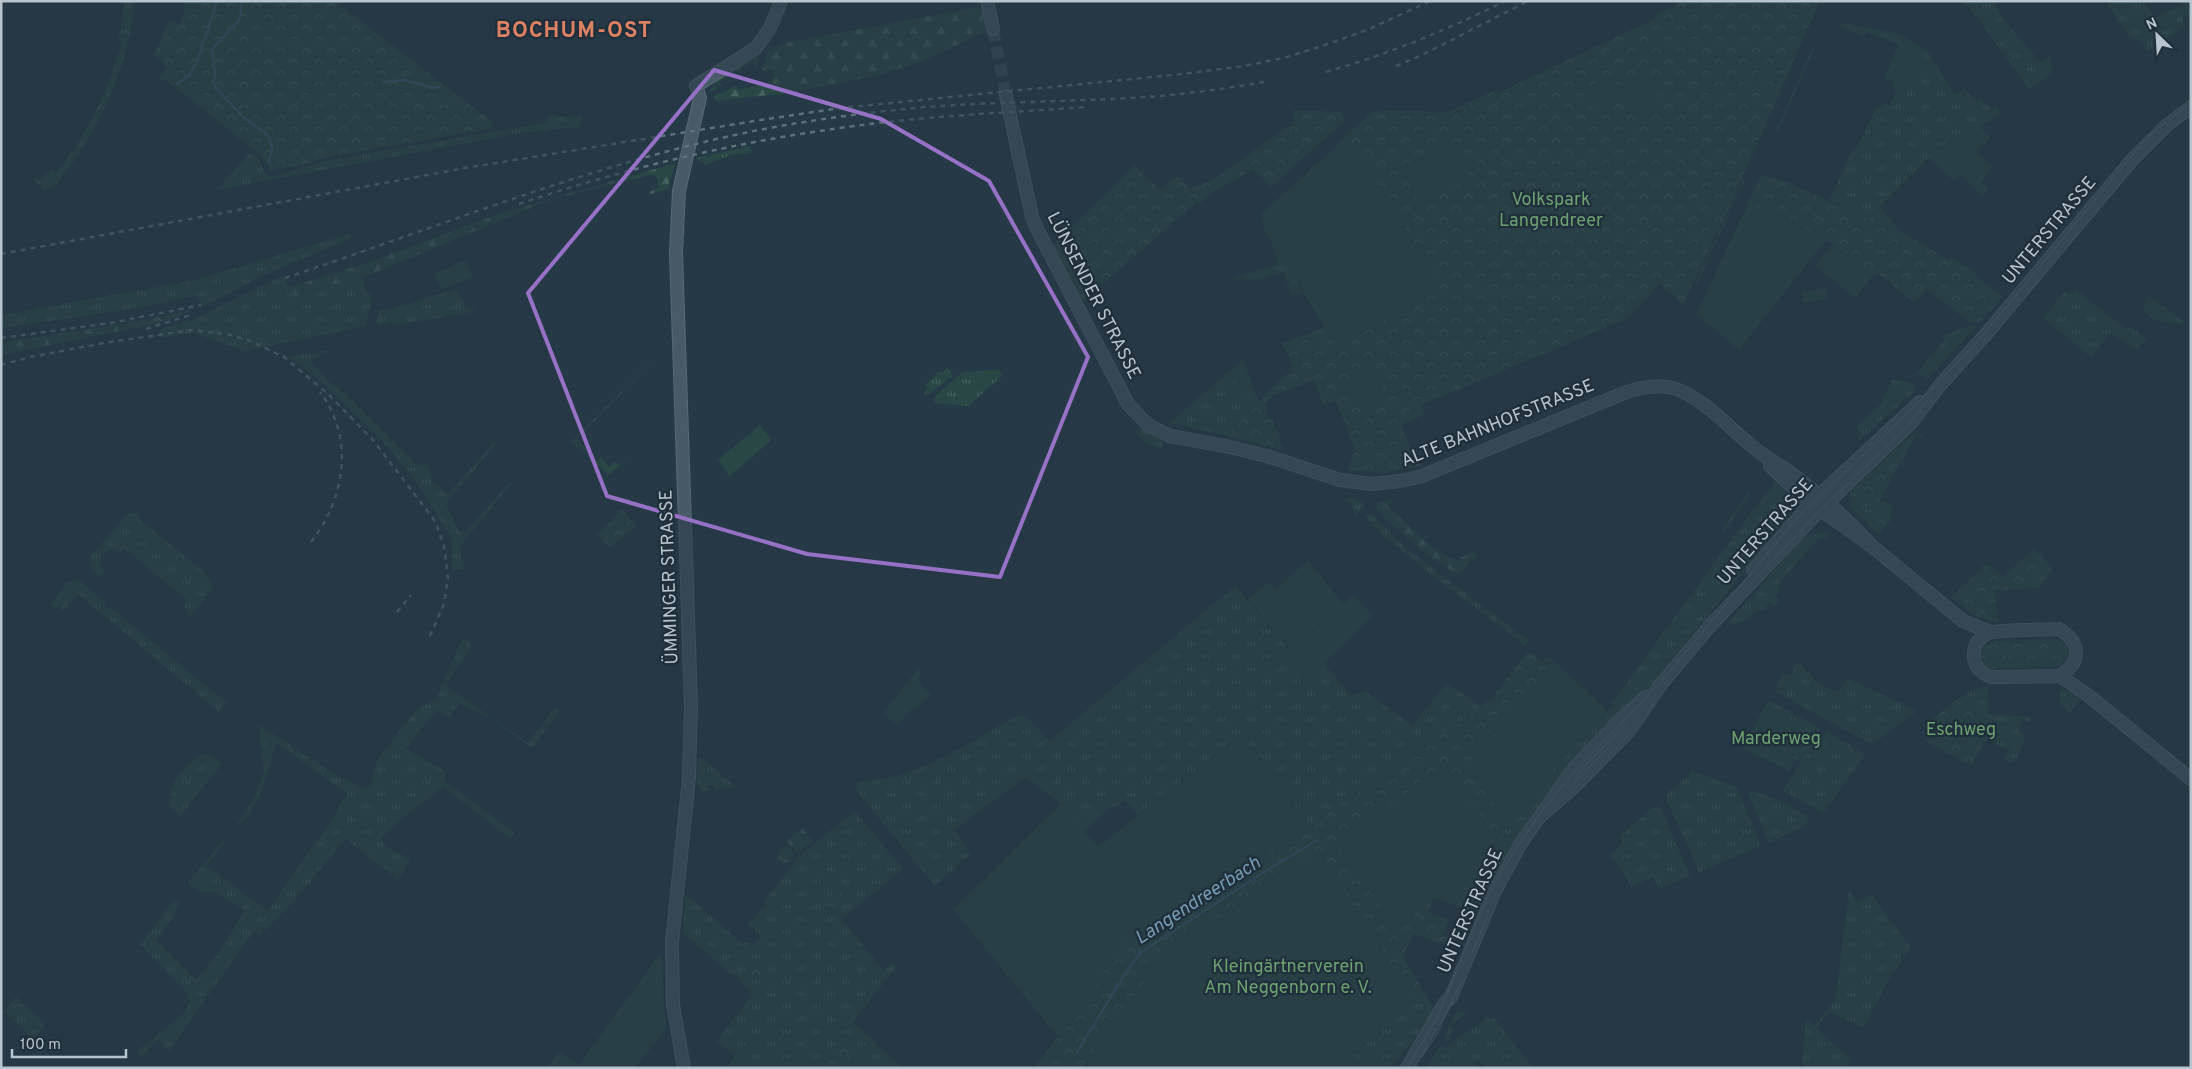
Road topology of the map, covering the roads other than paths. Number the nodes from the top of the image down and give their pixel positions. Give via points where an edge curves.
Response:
1 (781, 1) edge
2 (987, 1) edge
3 (993, 29) tunnel mouth
4 (1006, 96) tunnel mouth
5 (2191, 107) edge
6 (1140, 419) joint
7 (1820, 503) junction
8 (1963, 622) junction
9 (1990, 632) junction
10 (1975, 645) junction
11 (2074, 661) junction
12 (2060, 676) junction
13 (2089, 696) junction
14 (2191, 779) edge
15 (1451, 998) junction
16 (684, 1068) edge
17 (1407, 1068) edge
18 (1415, 1068) edge

1 - 16 street, ÜMMINGER STRASSE via 770,28 756,48 696,86 700,98 681,179 676,219 691,705 689,778 675,898 671,970 673,1005
2 - 3 street
4 - 6 street, LÜNSENDER STRASSE via 1032,217 1128,404
5 - 7 street, UNTERSTRASSE via 2144,146 1905,429
6 - 7 street, ALTE BAHNHOFSTRASSE via 1170,436 1267,456 1352,482 1386,484 1422,476 1624,393 1658,386 1677,390 1702,404 1764,456 1769,466
7 - 8 street, ALTE BAHNHOFSTRASSE via 1850,522 1873,547
7 - 15 street, UNTERSTRASSE via 1662,683 1618,721 1574,768 1515,853 1495,891
8 - 9 street, ALTE BAHNHOFSTRASSE
8 - 10 street, ALTE BAHNHOFSTRASSE
9 - 10 street
9 - 11 street via 2059,629 2074,642
10 - 12 street via 1976,667 1991,677
11 - 12 street
11 - 13 street via 2079,680
12 - 13 street
13 - 14 street
15 - 17 street, UNTERSTRASSE via 1444,1004
15 - 18 street, UNTERSTRASSE via 1450,1008 1438,1032

